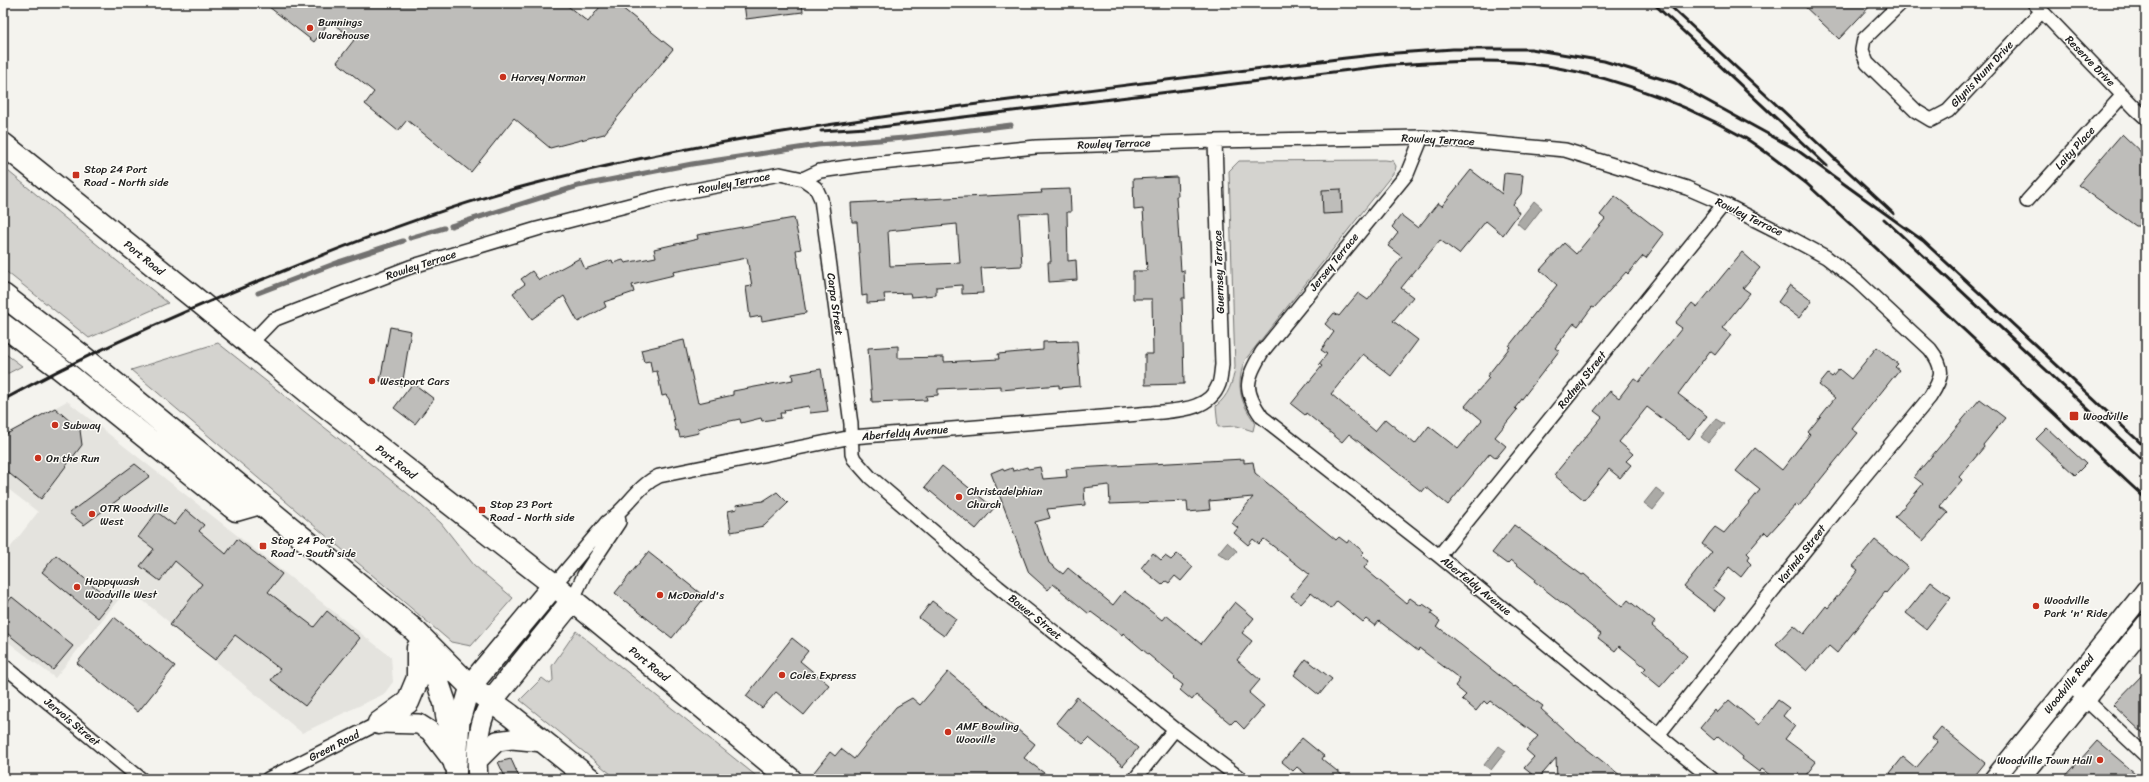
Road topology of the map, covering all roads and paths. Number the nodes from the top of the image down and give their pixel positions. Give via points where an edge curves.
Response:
1 (1901, 3) edge
2 (2038, 7) edge
3 (2123, 95) junction
4 (2146, 118) edge
5 (1422, 137) junction
6 (1215, 141) junction
7 (3, 144) edge
8 (803, 179) junction
9 (2027, 202) dead end
10 (1724, 204) junction
11 (3, 294) edge
12 (3, 324) edge
13 (250, 344) junction
14 (1942, 371) joint
15 (1248, 388) joint
16 (1209, 400) joint
17 (852, 437) junction
18 (260, 503) junction
19 (618, 515) junction
20 (1439, 556) junction
21 (554, 585) junction
22 (2146, 590) edge
23 (572, 601) junction
24 (2146, 624) edge
25 (412, 630) junction
26 (3, 665) edge
27 (2069, 684) junction
28 (470, 686) junction
29 (2085, 699) junction
30 (491, 701) junction
31 (379, 723) junction
32 (1175, 729) junction
33 (1658, 735) junction
34 (543, 742) junction
35 (2146, 756) edge
36 (477, 770) edge
37 (456, 772) edge
38 (141, 779) edge
39 (268, 779) edge
40 (590, 779) edge
41 (790, 779) edge
42 (1135, 779) edge
43 (1241, 779) edge
44 (1712, 779) edge
45 (1994, 779) edge
46 (2020, 779) edge

1 - 2 street, Glynis Nunn Drive via 1864,40 1862,50 1867,63 1916,111 1931,120 1948,111
2 - 3 street, Reserve Drive
3 - 4 street, Reserve Drive
3 - 9 street, Laity Place
5 - 6 street, Rowley Terrace
5 - 10 street, Rowley Terrace via 1565,150 1687,188
5 - 15 street, Jersey Terrace via 1407,174 1262,352 1250,374
6 - 8 street, Rowley Terrace via 1036,147 862,165 820,171
6 - 16 street, Guernsey Terrace via 1222,365 1219,384
7 - 13 highway, Port Road
8 - 13 street, Rowley Terrace via 780,174 772,175 668,195 530,231 410,267 273,320
8 - 17 street, Carpa Street via 816,188 821,199
10 - 14 street, Rowley Terrace via 1826,257 1858,282 1930,349 1938,359
10 - 20 street, Rodney Street
11 - 18 highway
12 - 18 highway via 236,510
13 - 21 highway, Port Road via 312,396
14 - 33 street, Yarinda Street via 1930,397
15 - 20 street, Aberfeldy Avenue via 1250,401 1262,417
16 - 17 street, Aberfeldy Avenue via 1194,408 1152,413
17 - 19 street, Aberfeldy Avenue via 659,476 648,481
17 - 32 street, Bower Street via 854,459 870,477 998,587
18 - 25 highway
19 - 21 street, Aberfeldy Avenue via 607,522
19 - 23 street, Aberfeldy Avenue via 619,522 584,575
20 - 33 street, Aberfeldy Avenue
21 - 23 highway, Port Road
21 - 28 highway
22 - 27 main road, Woodville Road
23 - 30 highway
23 - 41 highway, Port Road
24 - 29 main road, Woodville Road
25 - 28 highway
25 - 31 highway via 419,653 418,678 408,702
25 - 37 highway via 442,693
26 - 38 street, Jervois Street
27 - 29 street
27 - 45 main road, Woodville Road
28 - 30 highway
28 - 37 main road via 462,710
29 - 35 street
29 - 46 main road, Woodville Road
30 - 34 highway
30 - 36 main road via 482,724
31 - 37 main road via 419,724 430,731
31 - 39 street, Green Road
32 - 42 street
32 - 43 street, Bower Street
33 - 44 street, Aberfeldy Avenue
34 - 36 main road via 512,739 496,741
34 - 40 highway

